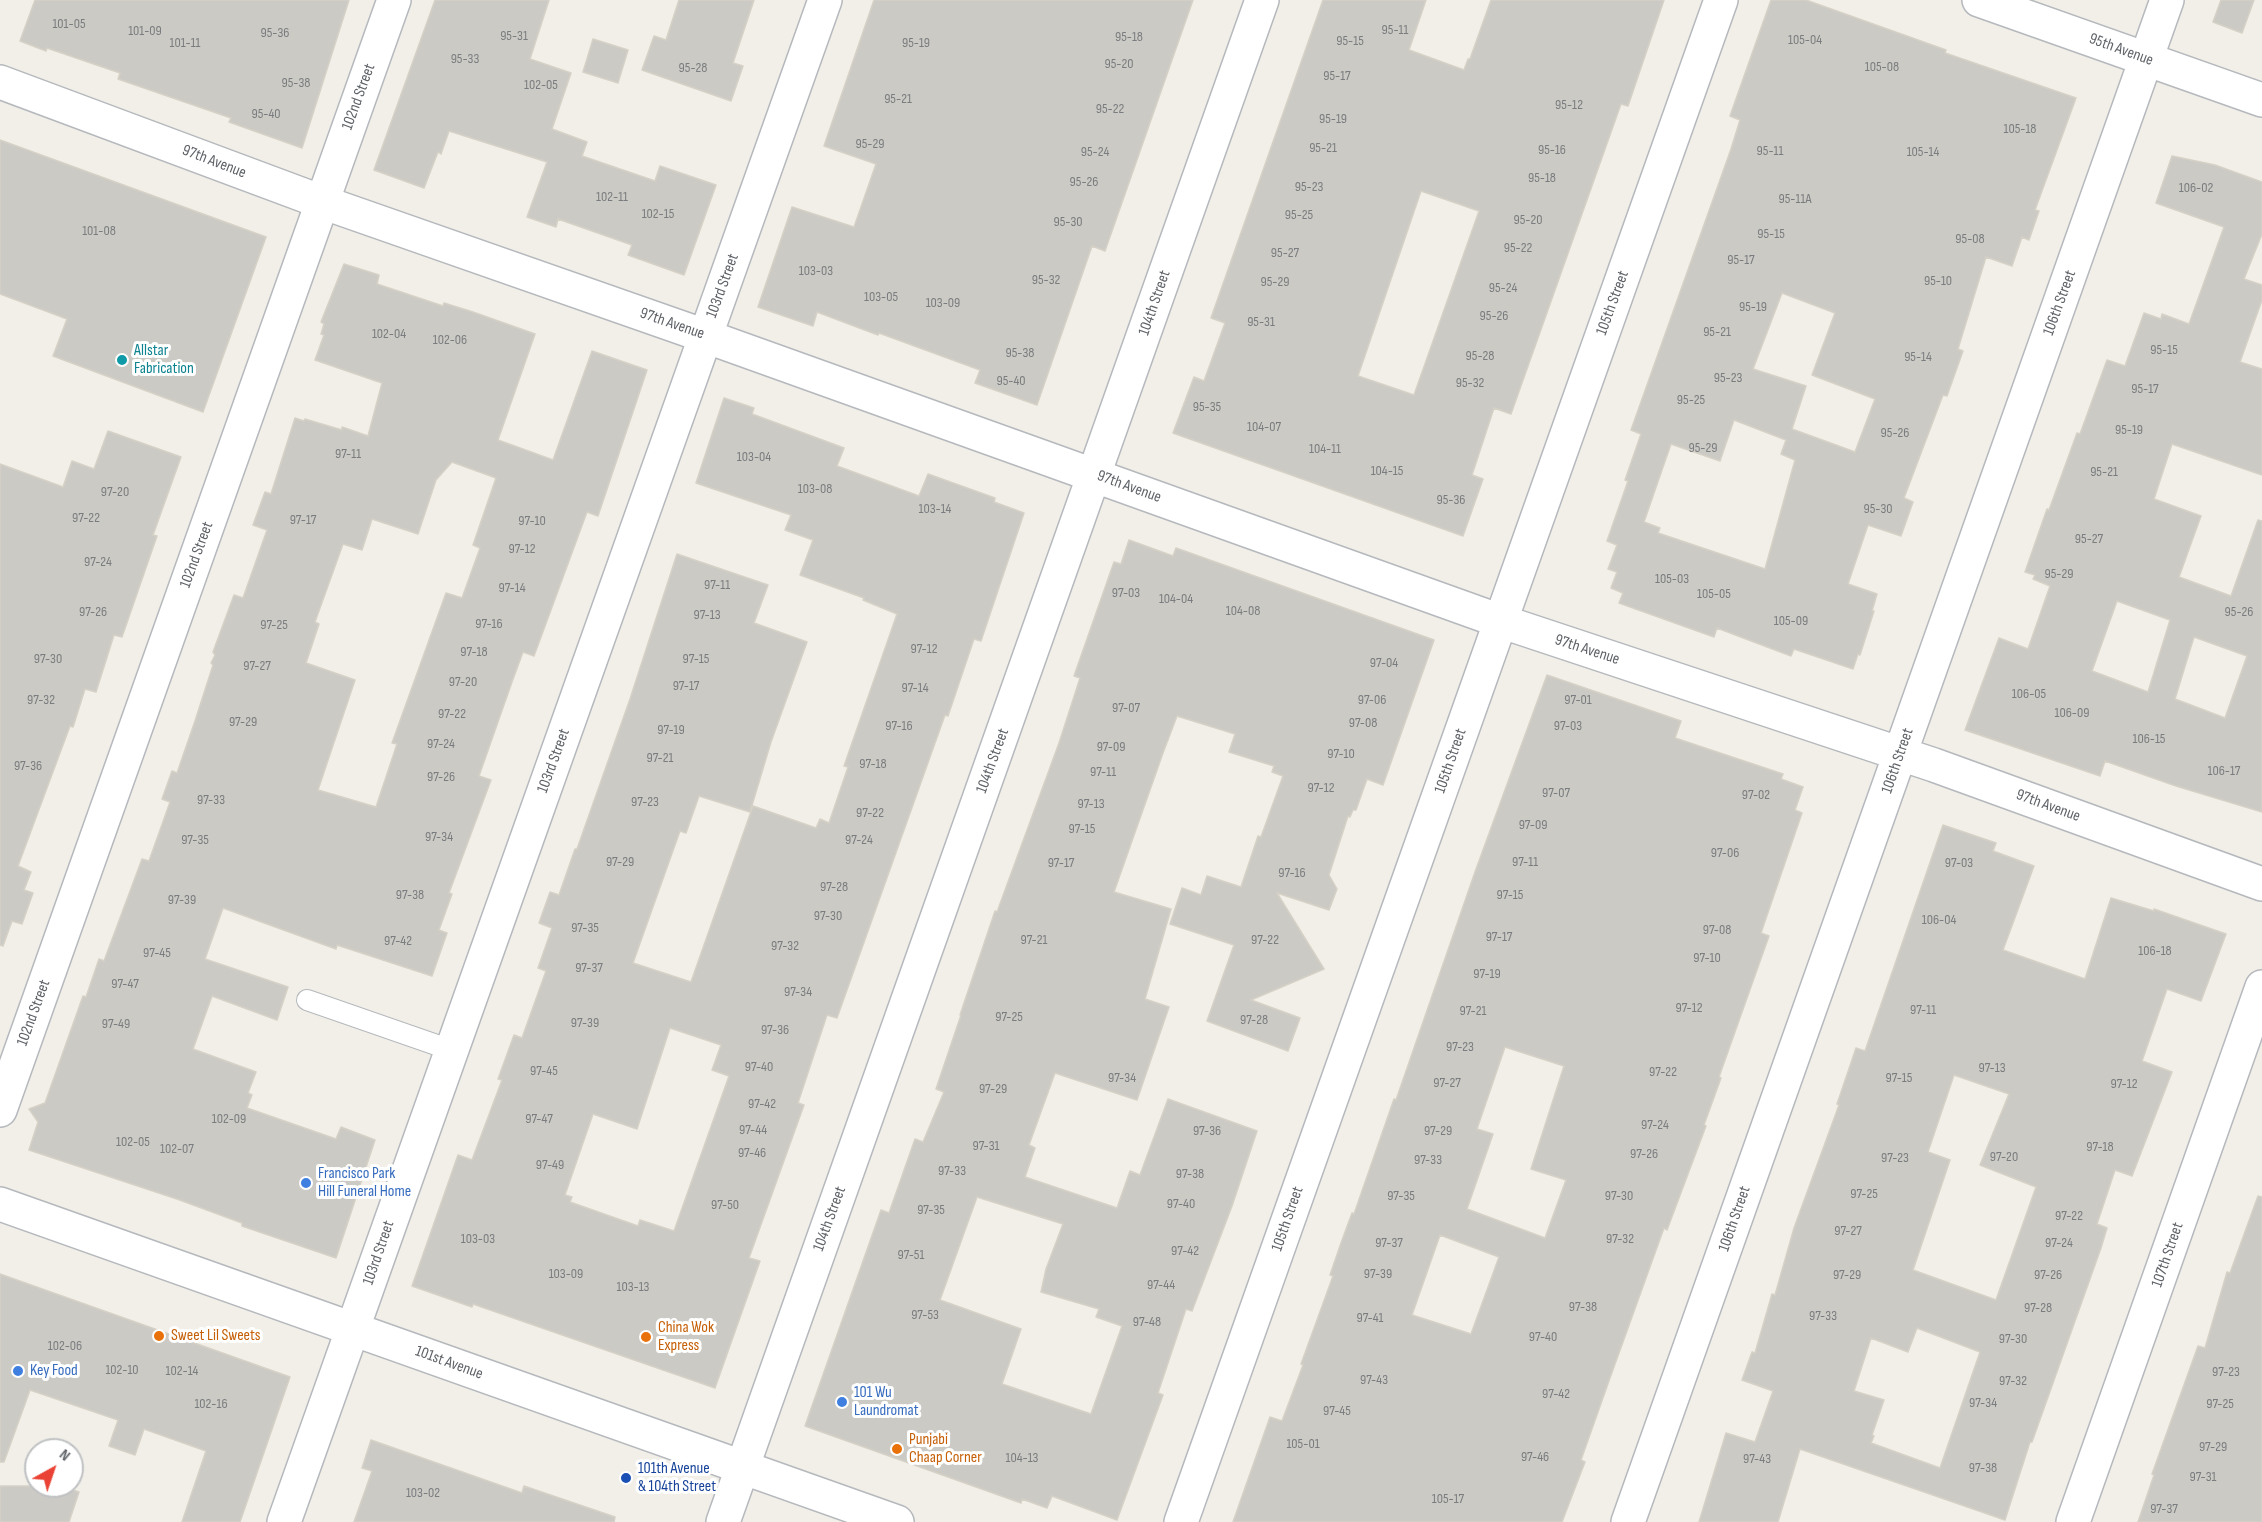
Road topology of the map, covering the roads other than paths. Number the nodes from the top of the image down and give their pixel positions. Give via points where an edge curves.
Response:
1 (394, 0) edge
2 (825, 0) edge
3 (1262, 0) edge
4 (1721, 0) edge
5 (1979, 0) edge
6 (2167, 0) edge
7 (2146, 59) junction
8 (0, 82) edge
9 (2262, 100) edge
10 (322, 202) junction
11 (705, 336) junction
12 (1094, 475) junction
13 (1500, 621) junction
14 (1900, 754) junction
15 (2262, 884) edge
16 (2262, 987) edge
17 (307, 1000) dead end
18 (452, 1050) junction
19 (0, 1110) edge
20 (0, 1204) edge
21 (353, 1329) junction
22 (742, 1467) junction
23 (284, 1522) edge
24 (723, 1522) edge
25 (897, 1522) edge
26 (1181, 1522) edge
27 (1628, 1522) edge
28 (2073, 1522) edge

1 - 10 street, 102nd Street
2 - 11 street, 103rd Street
3 - 12 street, 104th Street
4 - 13 street, 105th Street
5 - 7 street, 95th Avenue
6 - 7 street, 106th Street
7 - 9 street, 95th Avenue
7 - 14 street, 106th Street
8 - 10 street, 97th Avenue
10 - 11 street, 97th Avenue
10 - 19 street, 102nd Street
11 - 12 street, 97th Avenue
11 - 18 street, 103rd Street
12 - 13 street, 97th Avenue
12 - 22 street, 104th Street
13 - 14 street, 97th Avenue
13 - 26 street, 105th Street
14 - 15 street, 97th Avenue
14 - 27 street, 106th Street
16 - 28 street, 107th Street
17 - 18 lane
18 - 21 street, 103rd Street
20 - 21 street, 101st Avenue
21 - 22 street, 101st Avenue
21 - 23 street, 103rd Street
22 - 24 street, 104th Street
22 - 25 street, 101st Avenue

